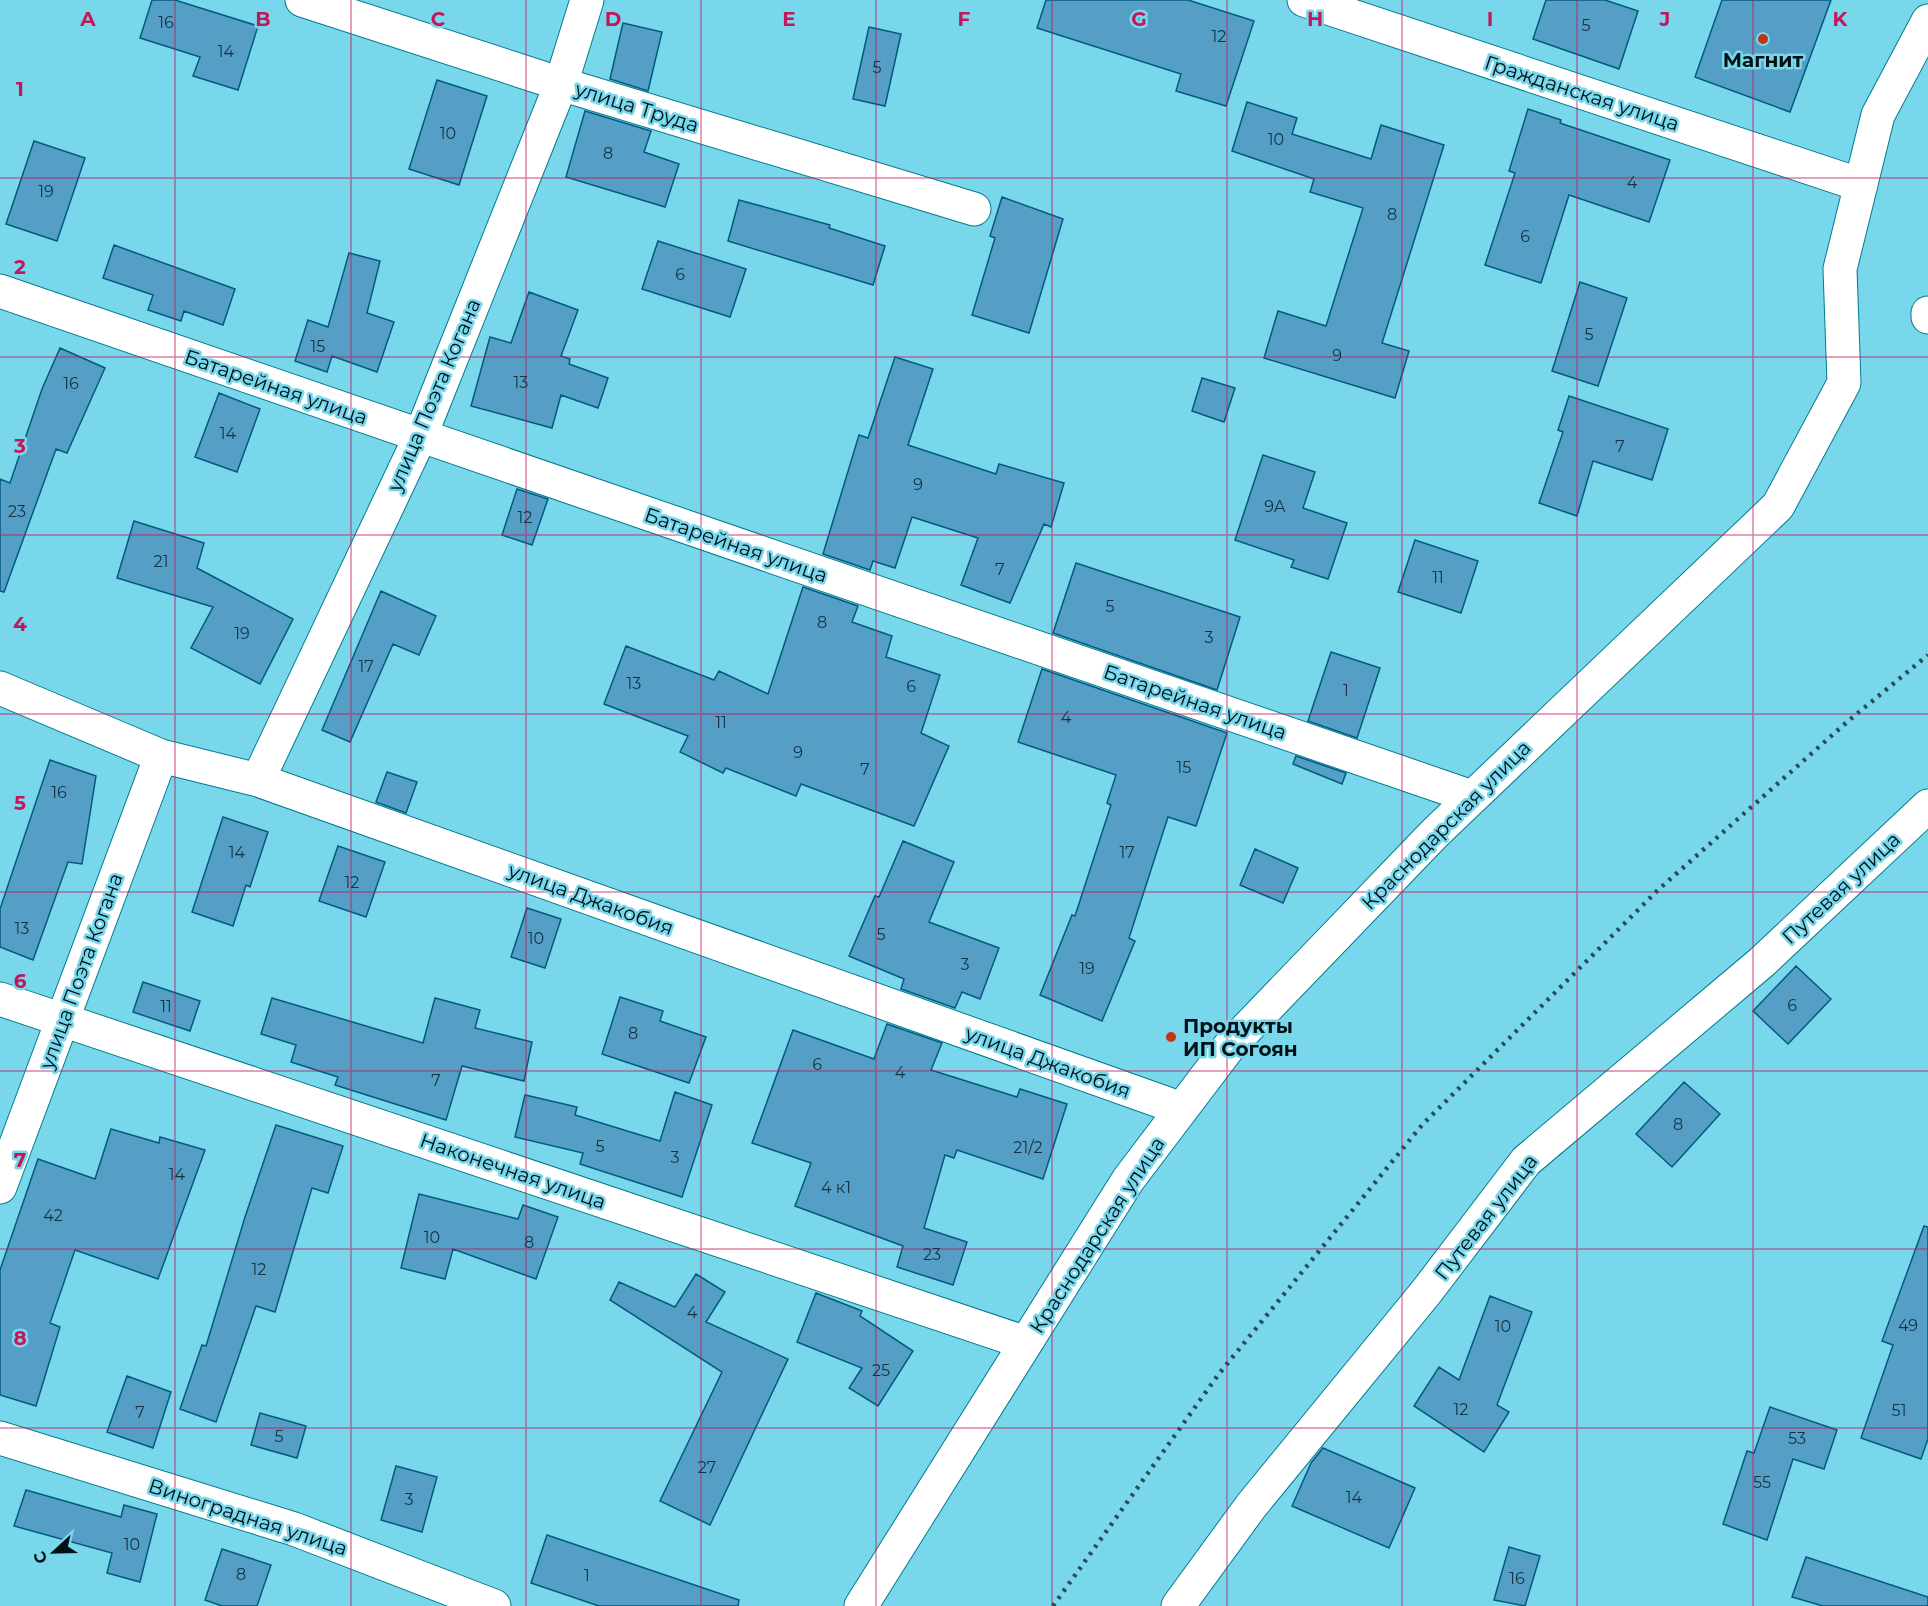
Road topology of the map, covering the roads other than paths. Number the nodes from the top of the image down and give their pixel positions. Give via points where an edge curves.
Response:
1 (302, 0) edge
2 (587, 0) edge
3 (1304, 0) edge
4 (1928, 21) edge
5 (561, 84) junction
6 (1861, 185) junction
7 (974, 209) dead end
8 (0, 291) edge
9 (420, 437) junction
10 (0, 688) edge
11 (161, 756) junction
12 (258, 780) junction
13 (1472, 797) junction
14 (1928, 806) edge
15 (0, 999) edge
16 (63, 1020) junction
17 (1182, 1109) junction
18 (0, 1187) edge
19 (1026, 1343) junction
20 (0, 1438) edge
21 (494, 1606) edge
22 (861, 1606) edge
23 (1178, 1606) edge

1 - 5 street, улица Труда
2 - 5 street, улица Поэта Когана
3 - 6 street, Гражданская улица
4 - 6 street, Краснодарская улица via 1878,115
5 - 7 street, улица Труда
5 - 9 street, улица Поэта Когана
6 - 13 street, Краснодарская улица via 1840,269 1844,382 1778,506
8 - 9 street, Батарейная улица
9 - 12 street, улица Поэта Когана
9 - 13 street, Батарейная улица
10 - 11 street, улица Джакобия
11 - 12 street, улица Джакобия
11 - 16 street, улица Поэта Когана
12 - 17 street, улица Джакобия
13 - 17 street, Краснодарская улица via 1228,1048
14 - 23 street, Путевая улица via 1762,963 1526,1161 1427,1291 1251,1506
15 - 16 street, Наконечная улица
16 - 18 street, улица Поэта Когана
16 - 19 street, Наконечная улица
17 - 19 street, Краснодарская улица via 1128,1180
19 - 22 street, Краснодарская улица
20 - 21 street, Виноградная улица via 294,1529

